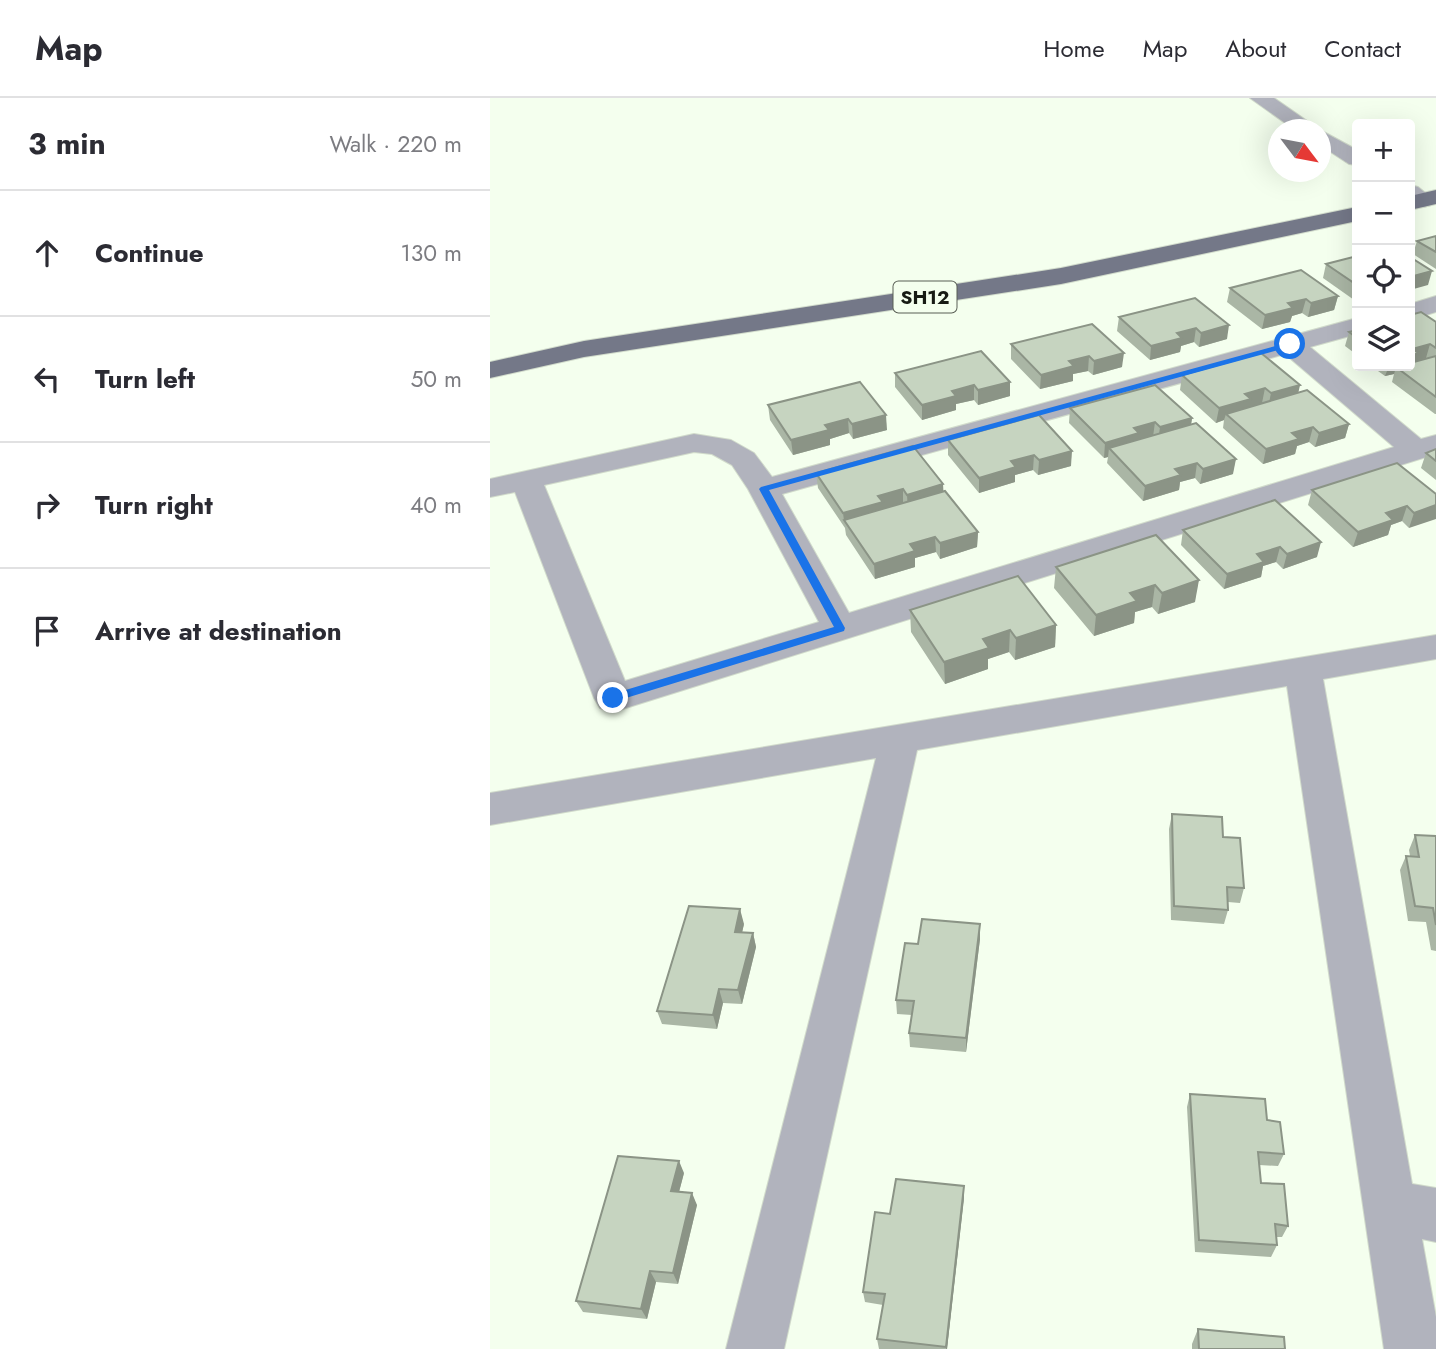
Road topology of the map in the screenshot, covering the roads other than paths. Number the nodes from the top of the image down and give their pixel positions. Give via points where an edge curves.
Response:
1 (1260, 98) edge
2 (1293, 119) edge
3 (1331, 142) edge
4 (1352, 156) edge
5 (1352, 215) edge
6 (1436, 304) edge
7 (1415, 310) edge
8 (1352, 327) edge
9 (1290, 344) junction
10 (490, 370) edge
11 (1426, 447) edge
12 (526, 479) junction
13 (490, 488) edge
14 (764, 489) junction
15 (840, 628) junction
16 (1436, 647) edge
17 (1303, 670) junction
18 (900, 738) junction
19 (490, 808) edge
20 (1412, 1211) edge
21 (755, 1349) edge
22 (1413, 1349) edge

1 - 2 street
3 - 4 street
5 - 10 main road, SH12 via 1061,276 583,349
6 - 7 street
8 - 9 street
9 - 11 street
9 - 14 street
11 - 15 street
12 - 13 street
12 - 14 street via 694,443 720,446 743,459
12 - 15 street via 613,698
14 - 15 street
16 - 17 street
17 - 18 street
17 - 20 street
18 - 19 street
18 - 21 street
20 - 22 street

